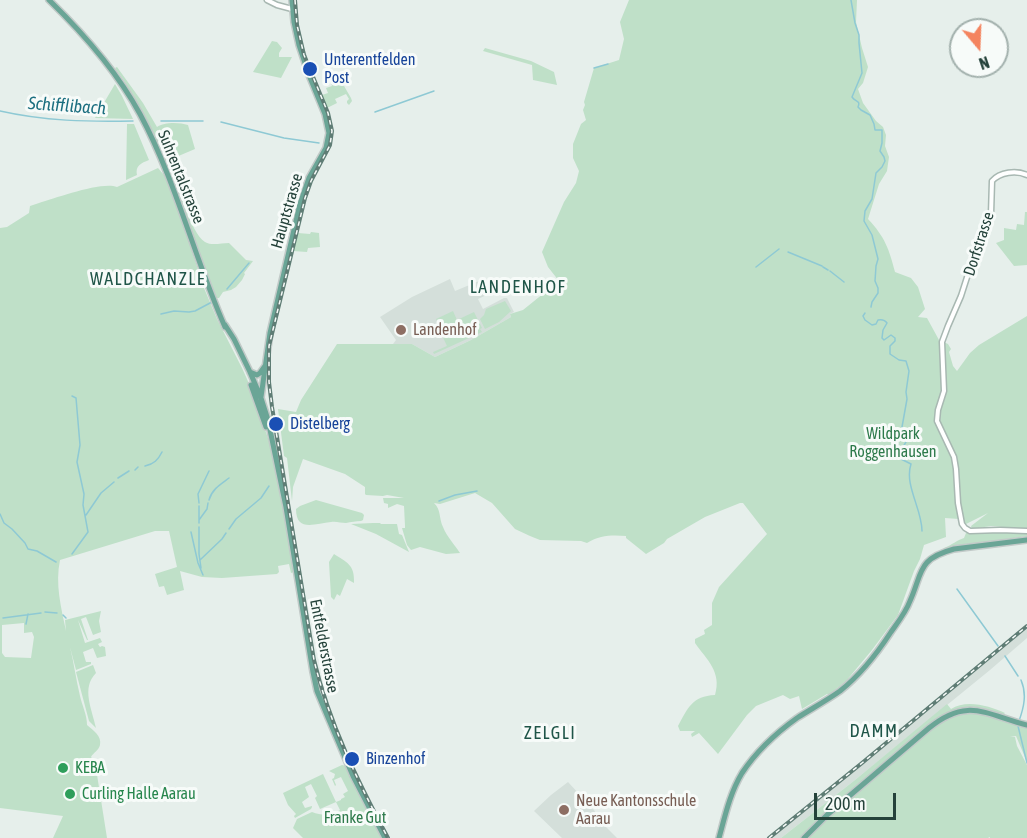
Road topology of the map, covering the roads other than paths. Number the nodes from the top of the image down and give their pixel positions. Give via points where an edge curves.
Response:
1 (49, 0) edge
2 (267, 0) edge
3 (292, 0) edge
4 (292, 9) junction
5 (1027, 175) edge
6 (225, 325) junction
7 (266, 364) junction
8 (250, 372) junction
9 (263, 382) junction
10 (254, 385) junction
11 (261, 398) junction
12 (273, 446) junction
13 (1027, 531) edge
14 (1027, 540) edge
15 (1027, 725) edge
16 (385, 838) edge
17 (719, 838) edge
18 (804, 838) edge

1 - 6 main road, Suhrentalstrasse via 109,65 140,114 166,170
2 - 4 street
3 - 4 main road, Hauptstrasse
4 - 7 main road, Hauptstrasse via 303,59 329,134 300,204 270,328
5 - 13 street, Dorfstrasse via 1014,171 992,180 991,214 942,342 944,391 937,421 955,460 962,524 970,531
6 - 8 main road, Entfelderstrasse
6 - 10 main road, Suhrentalstrasse
7 - 8 main road via 260,373
7 - 9 main road, Hauptstrasse
7 - 10 main road
8 - 10 main road, Entfelderstrasse
9 - 10 main road
9 - 11 main road, Hauptstrasse
10 - 11 main road, Entfelderstrasse
10 - 12 main road, Entfelderstrasse
11 - 12 main road, Entfelderstrasse
12 - 16 main road, Entfelderstrasse via 317,690 353,776
14 - 17 main road via 950,550 929,560 905,610 865,665 843,688 786,727 756,756 733,793
15 - 18 main road via 977,711 945,716

